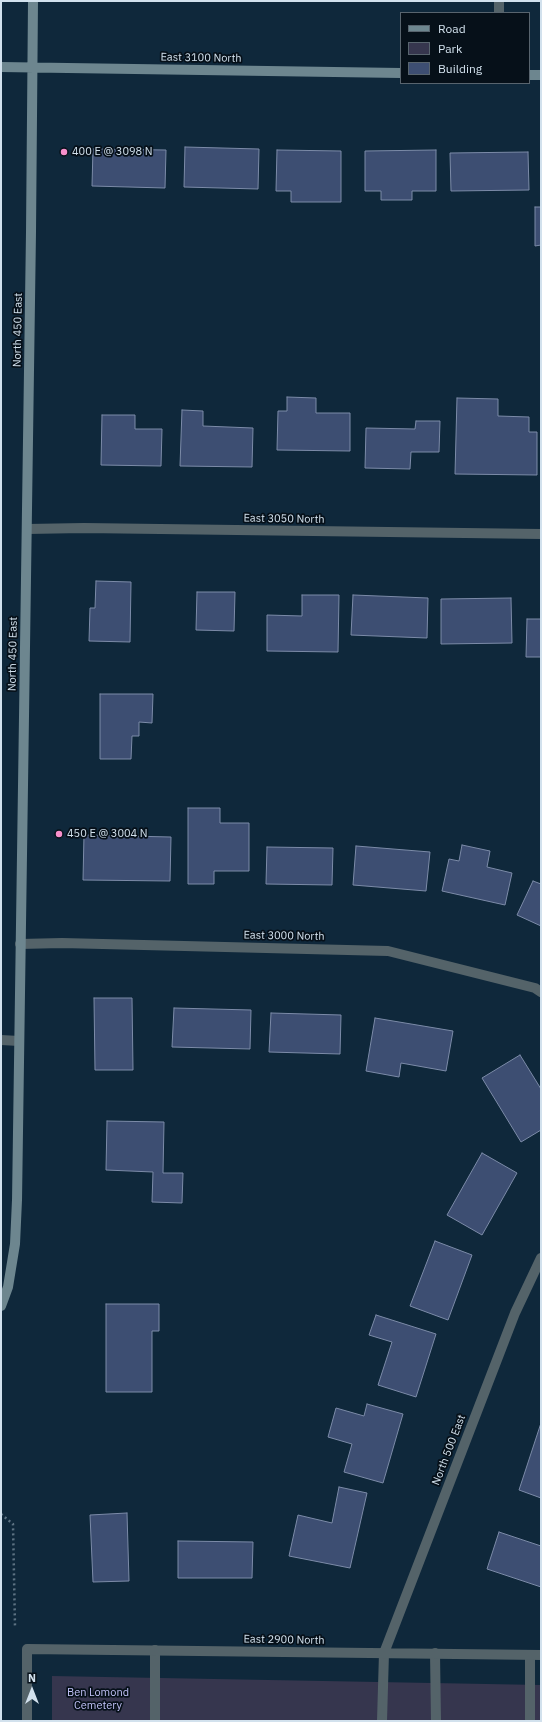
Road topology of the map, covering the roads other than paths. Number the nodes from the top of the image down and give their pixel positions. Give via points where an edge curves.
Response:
1 (32, 1) edge
2 (499, 1) edge
3 (499, 12) edge
4 (1, 67) edge
5 (32, 68) junction
6 (400, 73) edge
7 (530, 75) edge
8 (541, 75) edge
9 (27, 529) junction
10 (541, 534) edge
11 (20, 944) junction
12 (541, 992) edge
13 (1, 1040) edge
14 (19, 1040) junction
15 (541, 1258) edge
16 (1, 1306) edge
17 (155, 1650) junction
18 (384, 1653) junction
19 (435, 1653) junction
20 (530, 1655) junction
21 (541, 1655) edge
22 (27, 1721) edge
23 (155, 1721) edge
24 (382, 1721) edge
25 (436, 1721) edge
26 (530, 1721) edge

1 - 5 main road, North 450 East
2 - 3 street
4 - 5 main road, East 3100 North
5 - 6 main road, East 3100 North
5 - 9 main road, North 450 East
7 - 8 main road
9 - 10 street, East 3050 North
9 - 11 main road, North 450 East
11 - 12 street, East 3000 North via 388,951 535,988
11 - 14 main road, North 450 East
13 - 14 street
14 - 16 main road, North 450 East via 15,1244 8,1287
15 - 18 street, North 500 East via 515,1313
17 - 18 street, East 2900 North
17 - 22 street, East 2900 North via 27,1649
17 - 23 street
18 - 19 street, East 2900 North
18 - 24 street, North 500 East
19 - 20 street, East 2900 North
19 - 25 street
20 - 21 street, East 2900 North
20 - 26 street

